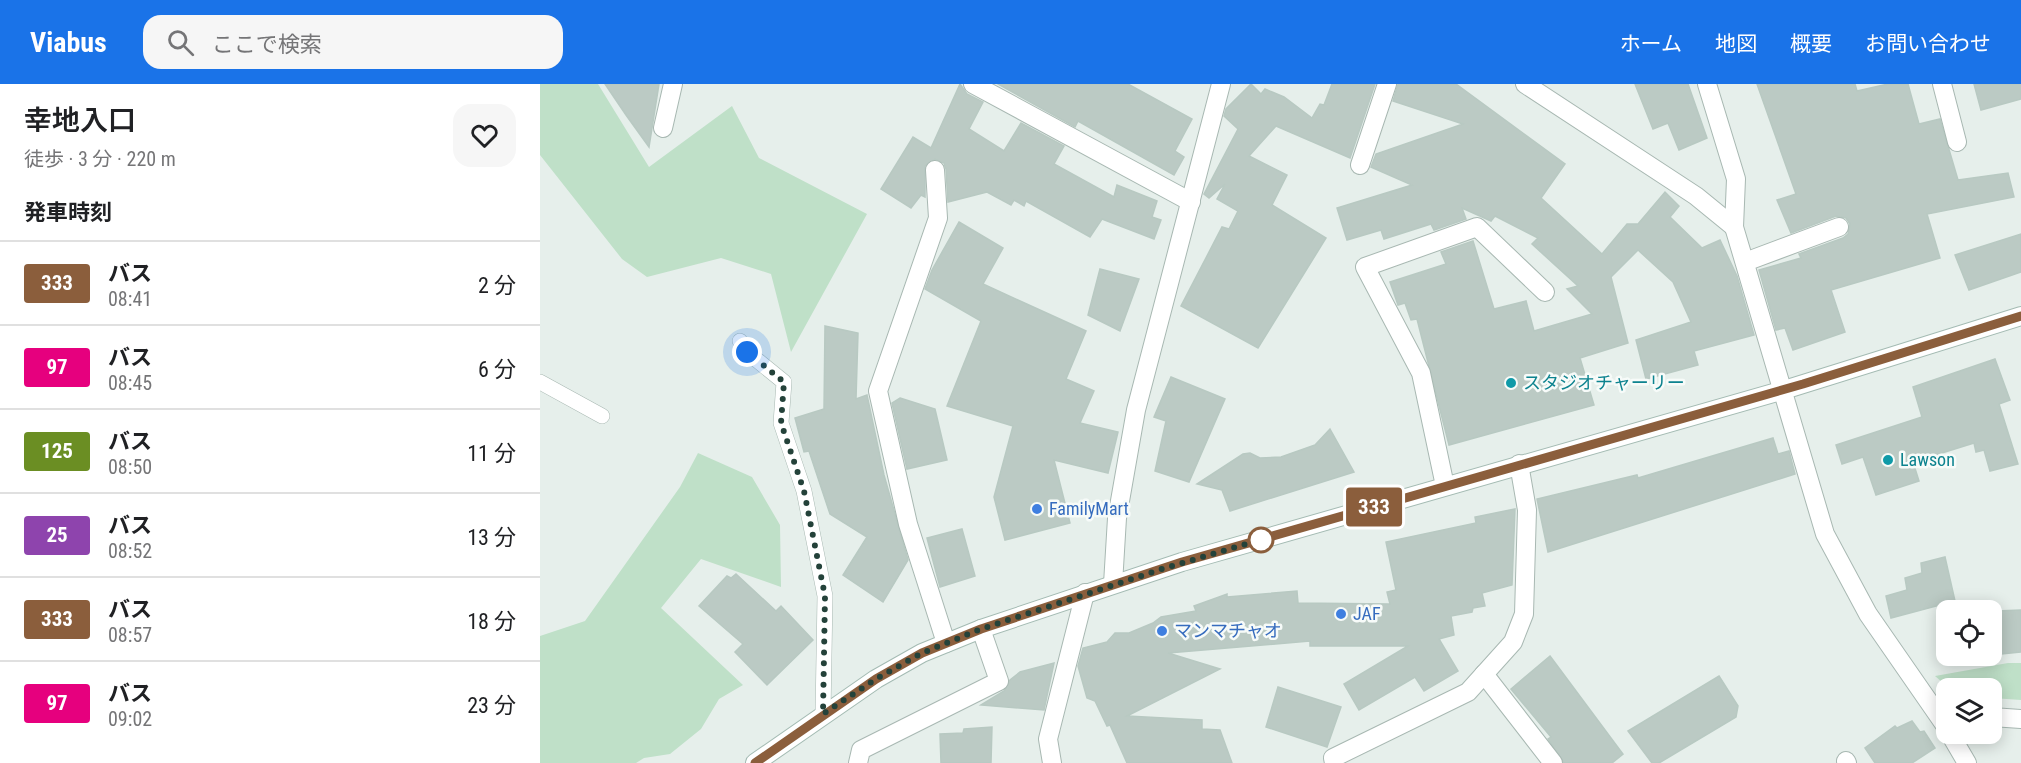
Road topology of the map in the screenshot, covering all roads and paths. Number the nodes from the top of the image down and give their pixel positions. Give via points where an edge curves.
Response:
1 (673, 84) edge
2 (973, 84) edge
3 (1221, 84) edge
4 (1387, 84) edge
5 (1525, 84) edge
6 (1707, 84) edge
7 (1942, 84) edge
8 (663, 128) dead end
9 (1957, 142) dead end
10 (1360, 165) dead end
11 (935, 170) dead end
12 (1191, 202) junction
13 (1734, 226) junction
14 (1839, 227) dead end
15 (1745, 262) junction
16 (1545, 292) dead end
17 (2020, 319) edge
18 (740, 341) dead end
19 (540, 382) edge
20 (1784, 390) junction
21 (602, 416) dead end
22 (1519, 464) junction
23 (1445, 486) junction
24 (1113, 584) junction
25 (1085, 593) junction
26 (981, 629) junction
27 (946, 643) junction
28 (1484, 674) junction
29 (1936, 710) edge
30 (823, 714) junction
31 (2002, 718) edge
32 (2021, 719) edge
33 (1956, 744) edge
34 (755, 763) edge
35 (858, 763) edge
36 (1052, 763) edge
37 (1334, 763) edge
38 (1553, 763) edge
39 (1967, 763) edge

1 - 8 street
2 - 12 street
3 - 12 street
4 - 10 street
5 - 13 street via 1696,196
6 - 13 street via 1736,179
7 - 9 street
11 - 27 street via 938,218 878,391 908,524
12 - 24 street via 1136,410 1117,518
13 - 15 street
14 - 15 street
15 - 20 street
16 - 23 street via 1477,227 1365,267 1422,373
17 - 20 street
18 - 30 lane via 747,352 784,382 781,423 804,491 825,596
19 - 21 lane
20 - 22 street
20 - 29 street via 1825,534 1868,614
22 - 23 street
22 - 28 street via 1527,510 1524,614 1513,642
23 - 24 street
24 - 25 street
25 - 26 street
25 - 36 street via 1048,739
26 - 27 street
26 - 35 street via 999,681 861,750
27 - 30 street via 876,679
28 - 37 street via 1468,692 1333,758
28 - 38 street
30 - 34 street
31 - 32 street
33 - 39 street

